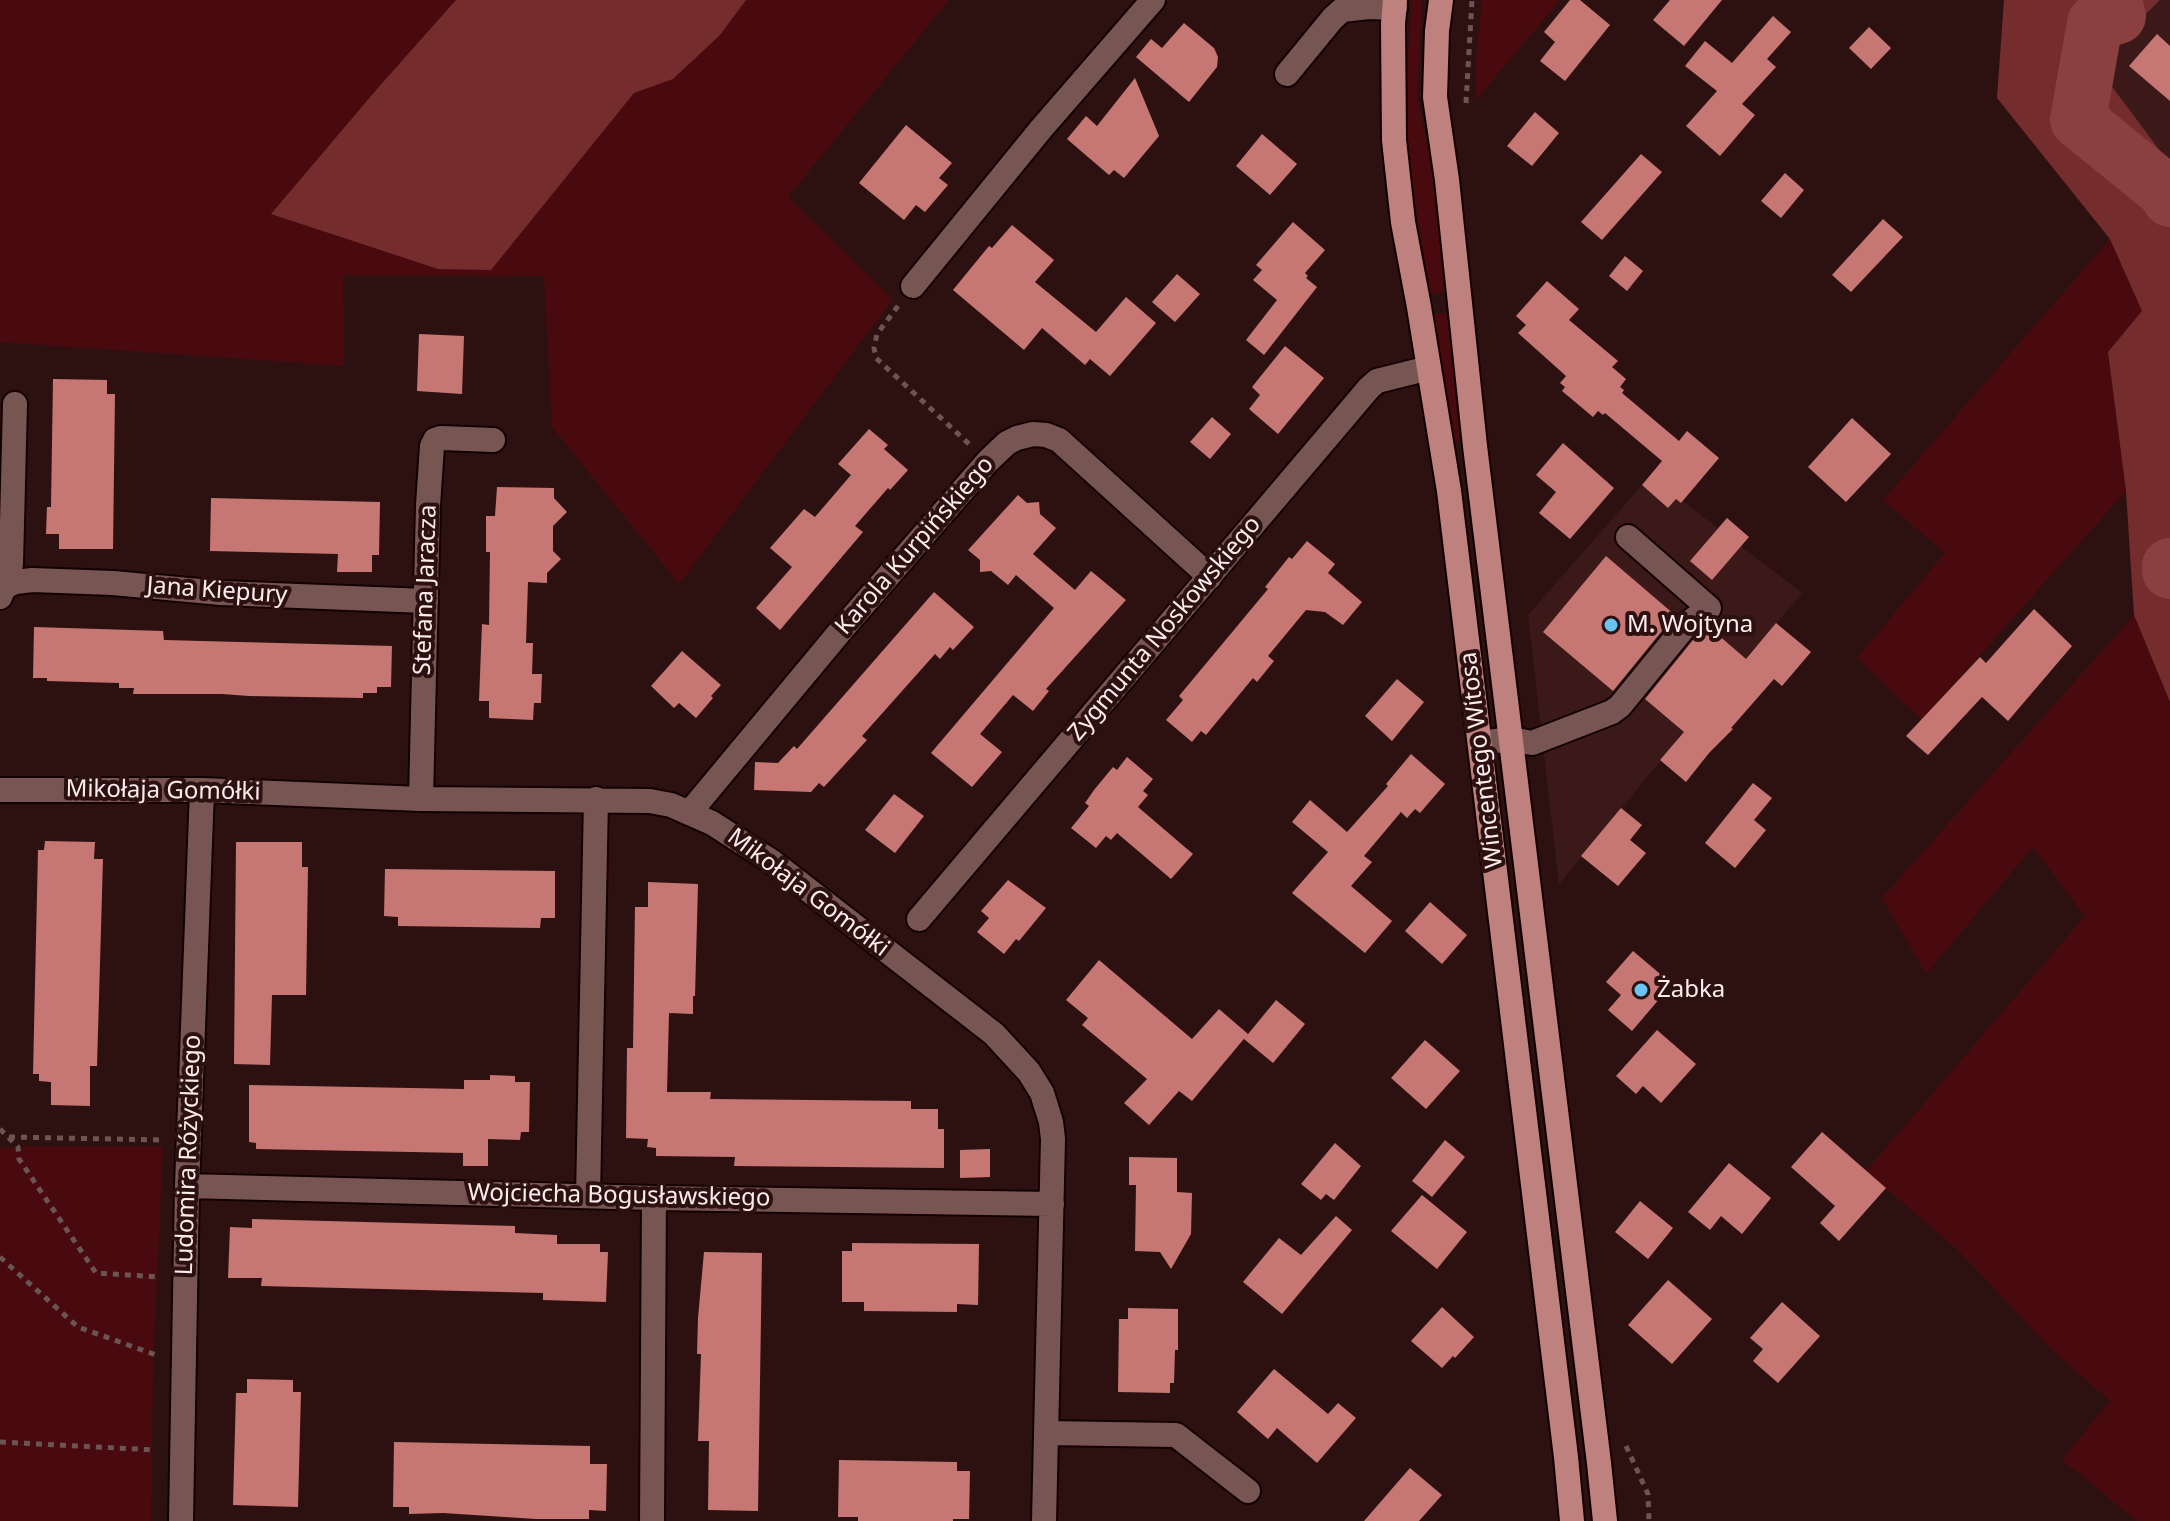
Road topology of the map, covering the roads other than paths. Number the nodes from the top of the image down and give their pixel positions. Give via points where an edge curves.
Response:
1 (1153, 0) edge
2 (1441, 0) edge
3 (1395, 4) edge
4 (1287, 74) dead end
5 (913, 286) road end
6 (1429, 368) junction
7 (15, 404) dead end
8 (493, 440) dead end
9 (1628, 537) dead end
10 (1210, 577) junction
11 (4, 591) edge
12 (426, 601) junction
13 (1511, 739) junction
14 (1480, 743) junction
15 (0, 790) edge
16 (202, 790) junction
17 (421, 799) junction
18 (596, 799) junction
19 (690, 812) junction
20 (919, 919) dead end
21 (187, 1186) junction
22 (588, 1196) junction
23 (654, 1198) junction
24 (1052, 1204) junction
25 (1046, 1433) junction
26 (1248, 1491) dead end
27 (181, 1521) edge
28 (652, 1521) edge
29 (1044, 1521) edge
30 (1572, 1521) edge
31 (1605, 1521) edge

1 - 5 street
2 - 13 main road, Wincentego Witosa via 1435,97
3 - 4 street via 1342,10
3 - 6 main road, Wincentego Witosa via 1394,140
6 - 10 street, Zygmunta Noskowskiego via 1377,381 1369,388
6 - 14 main road, Wincentego Witosa
7 - 11 street, Jana Kiepury via 11,563
8 - 12 street, Stefana Jaracza via 441,438 432,446
9 - 13 street via 1709,608 1687,624 1612,712 1532,743
10 - 19 street, Karola Kurpińskiego via 1059,440 1033,434 1017,438 988,461
10 - 20 street, Zygmunta Noskowskiego
11 - 12 street, Jana Kiepury via 32,580
12 - 17 street, Stefana Jaracza
13 - 14 street
13 - 31 main road, Wincentego Witosa
14 - 30 main road, Wincentego Witosa
15 - 16 street, Mikołaja Gomółki
16 - 17 street, Mikołaja Gomółki
16 - 21 street, Ludomira Różyckiego
17 - 18 street, Mikołaja Gomółki
18 - 19 street, Mikołaja Gomółki via 650,801
18 - 22 street
19 - 24 street, Mikołaja Gomółki via 771,861 1015,1055 1042,1093 1051,1122
21 - 22 street, Wojciecha Bogusławskiego
21 - 27 street, Ludomira Różyckiego
22 - 23 street, Wojciecha Bogusławskiego
23 - 24 street, Wojciecha Bogusławskiego
23 - 28 street
24 - 25 street, Mikołaja Gomółki
25 - 26 street via 1176,1435
25 - 29 street, Mikołaja Gomółki

